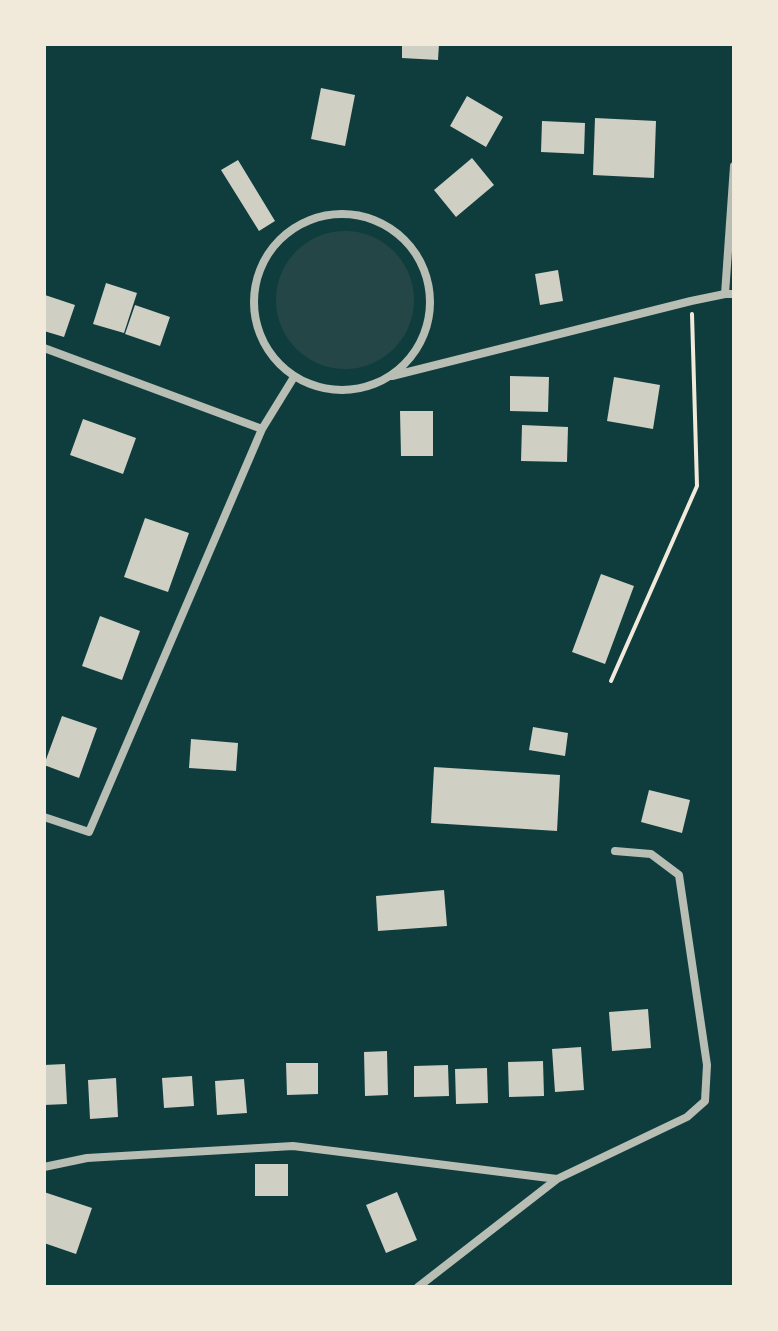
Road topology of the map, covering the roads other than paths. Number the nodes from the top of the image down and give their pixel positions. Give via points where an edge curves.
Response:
1 (734, 166) edge
2 (729, 294) edge
3 (44, 348) edge
4 (391, 376) junction
5 (294, 377) junction
6 (262, 429) junction
7 (44, 817) edge
8 (615, 851) dead end
9 (44, 1167) edge
10 (557, 1179) junction
11 (418, 1287) edge

1 - 2 street
2 - 4 street
3 - 6 street
4 - 5 street via 363,388 331,390
4 - 5 street via 415,352 426,330 428,282 410,245 397,232 370,217 346,213 298,225 274,244 256,279 255,319 270,356
5 - 6 street
6 - 7 street via 89,832
8 - 10 street via 651,854 679,875 707,1065 705,1101 687,1117
9 - 10 street via 87,1158 293,1146
10 - 11 street

